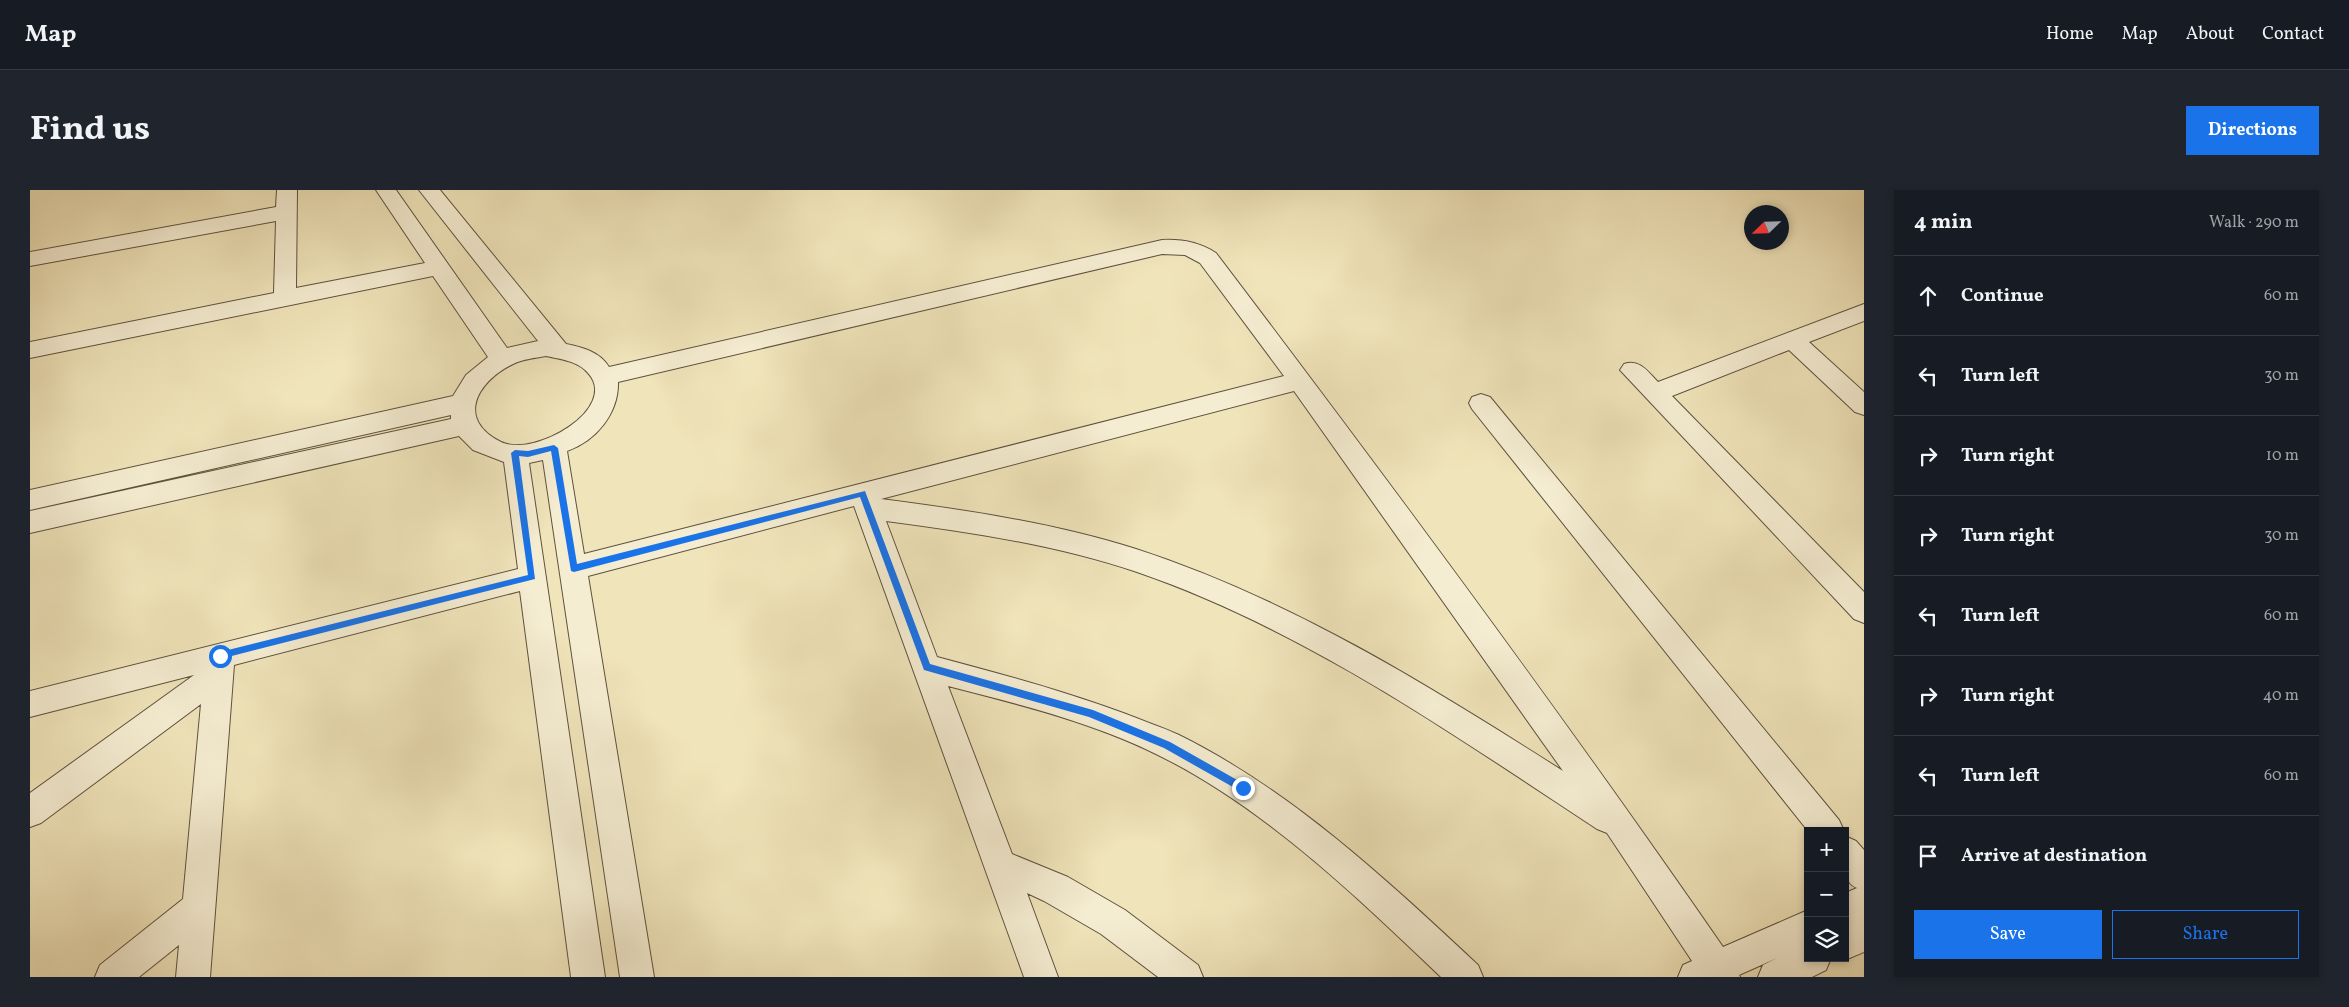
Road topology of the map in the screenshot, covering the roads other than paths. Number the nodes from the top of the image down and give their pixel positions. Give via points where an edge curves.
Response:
1 (287, 190) edge
2 (386, 190) edge
3 (429, 190) edge
4 (287, 212) junction
5 (30, 259) edge
6 (439, 267) junction
7 (285, 298) junction
8 (1864, 312) edge
9 (1791, 339) junction
10 (557, 349) junction
11 (30, 350) edge
12 (502, 359) junction
13 (1632, 370) dead end
14 (604, 377) junction
15 (1300, 381) junction
16 (1655, 394) junction
17 (1481, 403) dead end
18 (1864, 406) edge
19 (464, 414) junction
20 (554, 448) junction
21 (515, 453) junction
22 (30, 500) edge
23 (865, 501) junction
24 (30, 522) edge
25 (574, 568) junction
26 (532, 577) junction
27 (1864, 611) edge
28 (220, 665) junction
29 (927, 667) junction
30 (30, 704) edge
31 (30, 812) edge
32 (1620, 825) junction
33 (1825, 827) edge
34 (1849, 857) edge
35 (1001, 866) junction
36 (1864, 875) edge
37 (1864, 902) edge
38 (199, 907) junction
39 (1849, 908) edge
40 (1804, 929) edge
41 (1864, 934) edge
42 (1849, 941) edge
43 (1806, 962) edge
44 (1712, 974) edge
45 (112, 977) edge
46 (193, 977) edge
47 (588, 977) edge
48 (638, 977) edge
49 (1041, 977) edge
50 (1186, 977) edge
51 (1466, 977) edge
52 (1774, 977) edge

1 - 4 street
2 - 6 street
3 - 10 street
4 - 5 street
4 - 7 street
6 - 7 street
6 - 12 street
7 - 11 street
8 - 9 street
9 - 16 street
9 - 18 street
10 - 12 street via 524,352
10 - 14 street via 586,357
12 - 19 street via 470,386
13 - 16 street
14 - 15 street via 1180,246 1196,250 1208,258
14 - 20 street via 607,385 605,403 595,421 577,436
15 - 23 street
15 - 32 street
16 - 27 street
17 - 33 street
19 - 21 street via 469,434 484,446 503,453
19 - 22 street
19 - 24 street
20 - 21 street via 528,454
20 - 25 street
21 - 26 street
23 - 25 street
23 - 29 street
23 - 32 street via 1069,542 1150,565 1215,590 1314,637 1466,726
25 - 48 street
26 - 28 street
26 - 47 street
28 - 30 street
28 - 31 street
28 - 38 street
29 - 35 street
29 - 51 street via 1090,713 1167,745 1243,788 1312,839 1392,907
32 - 44 street
34 - 36 street
35 - 49 street
35 - 50 street via 1056,889 1113,922
37 - 39 street
38 - 45 street
38 - 46 street
40 - 44 street
41 - 42 street
43 - 52 street

